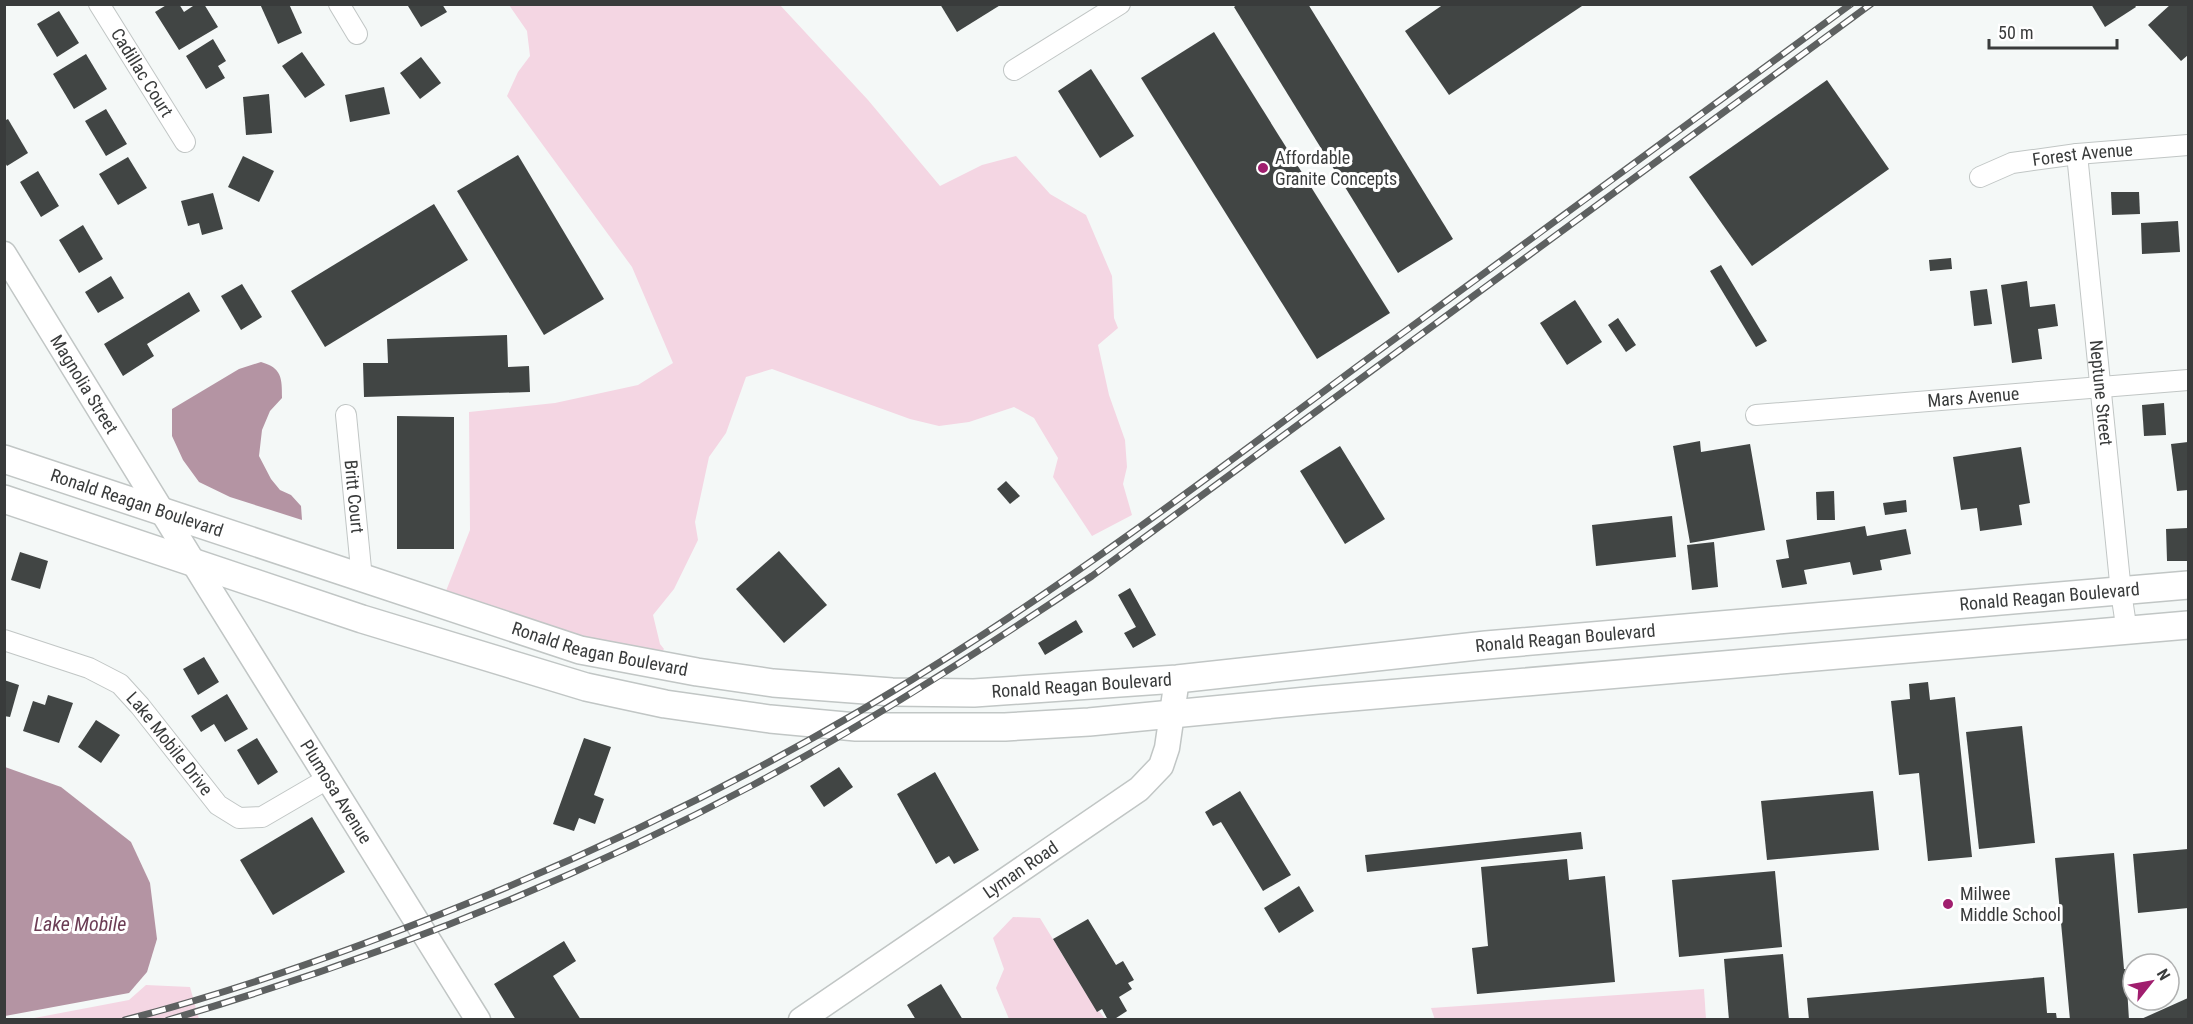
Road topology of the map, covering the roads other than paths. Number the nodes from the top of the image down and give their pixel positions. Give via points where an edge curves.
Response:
1 (99, 4) edge
2 (339, 4) edge
3 (1120, 4) edge
4 (357, 34) dead end
5 (1014, 70) dead end
6 (185, 141) dead end
7 (2188, 145) edge
8 (2077, 154) junction
9 (1980, 177) dead end
10 (4, 254) edge
11 (2188, 380) edge
12 (2100, 388) junction
13 (346, 415) dead end
14 (1756, 416) dead end
15 (4, 459) edge
16 (4, 499) edge
17 (164, 513) junction
18 (194, 564) junction
19 (362, 579) junction
20 (2188, 585) edge
21 (2121, 592) junction
22 (2188, 625) edge
23 (2127, 632) junction
24 (4, 640) edge
25 (1177, 679) junction
26 (1172, 714) junction
27 (329, 778) junction
28 (478, 1020) edge
29 (801, 1020) edge

1 - 6 street, Cadillac Court
2 - 4 street
3 - 5 street
7 - 8 street, Forest Avenue
8 - 9 street, Forest Avenue via 2012,163
8 - 12 street, Neptune Street
10 - 17 street, Magnolia Street
11 - 12 street, Mars Avenue
12 - 14 street, Mars Avenue
12 - 21 street, Neptune Street
13 - 19 street, Britt Court
15 - 17 main road, Ronald Reagan Boulevard
16 - 18 main road, Ronald Reagan Boulevard
17 - 18 street, Magnolia Street
17 - 19 main road, Ronald Reagan Boulevard
18 - 26 main road, Ronald Reagan Boulevard via 586,687 665,704 856,727 1005,728
18 - 27 street, Plumosa Avenue
19 - 25 main road, Ronald Reagan Boulevard via 580,650 773,683 892,692 975,693
20 - 21 main road, Ronald Reagan Boulevard
21 - 23 street, Neptune Street
21 - 25 main road, Ronald Reagan Boulevard via 1497,644
22 - 23 main road, Ronald Reagan Boulevard
23 - 26 main road, Ronald Reagan Boulevard
24 - 27 street, Lake Mobile Drive via 89,668 120,684 218,805 239,818 262,817
25 - 26 street, Lyman Road
26 - 29 street, Lyman Road via 1161,766 1139,789
27 - 28 street, Plumosa Avenue

